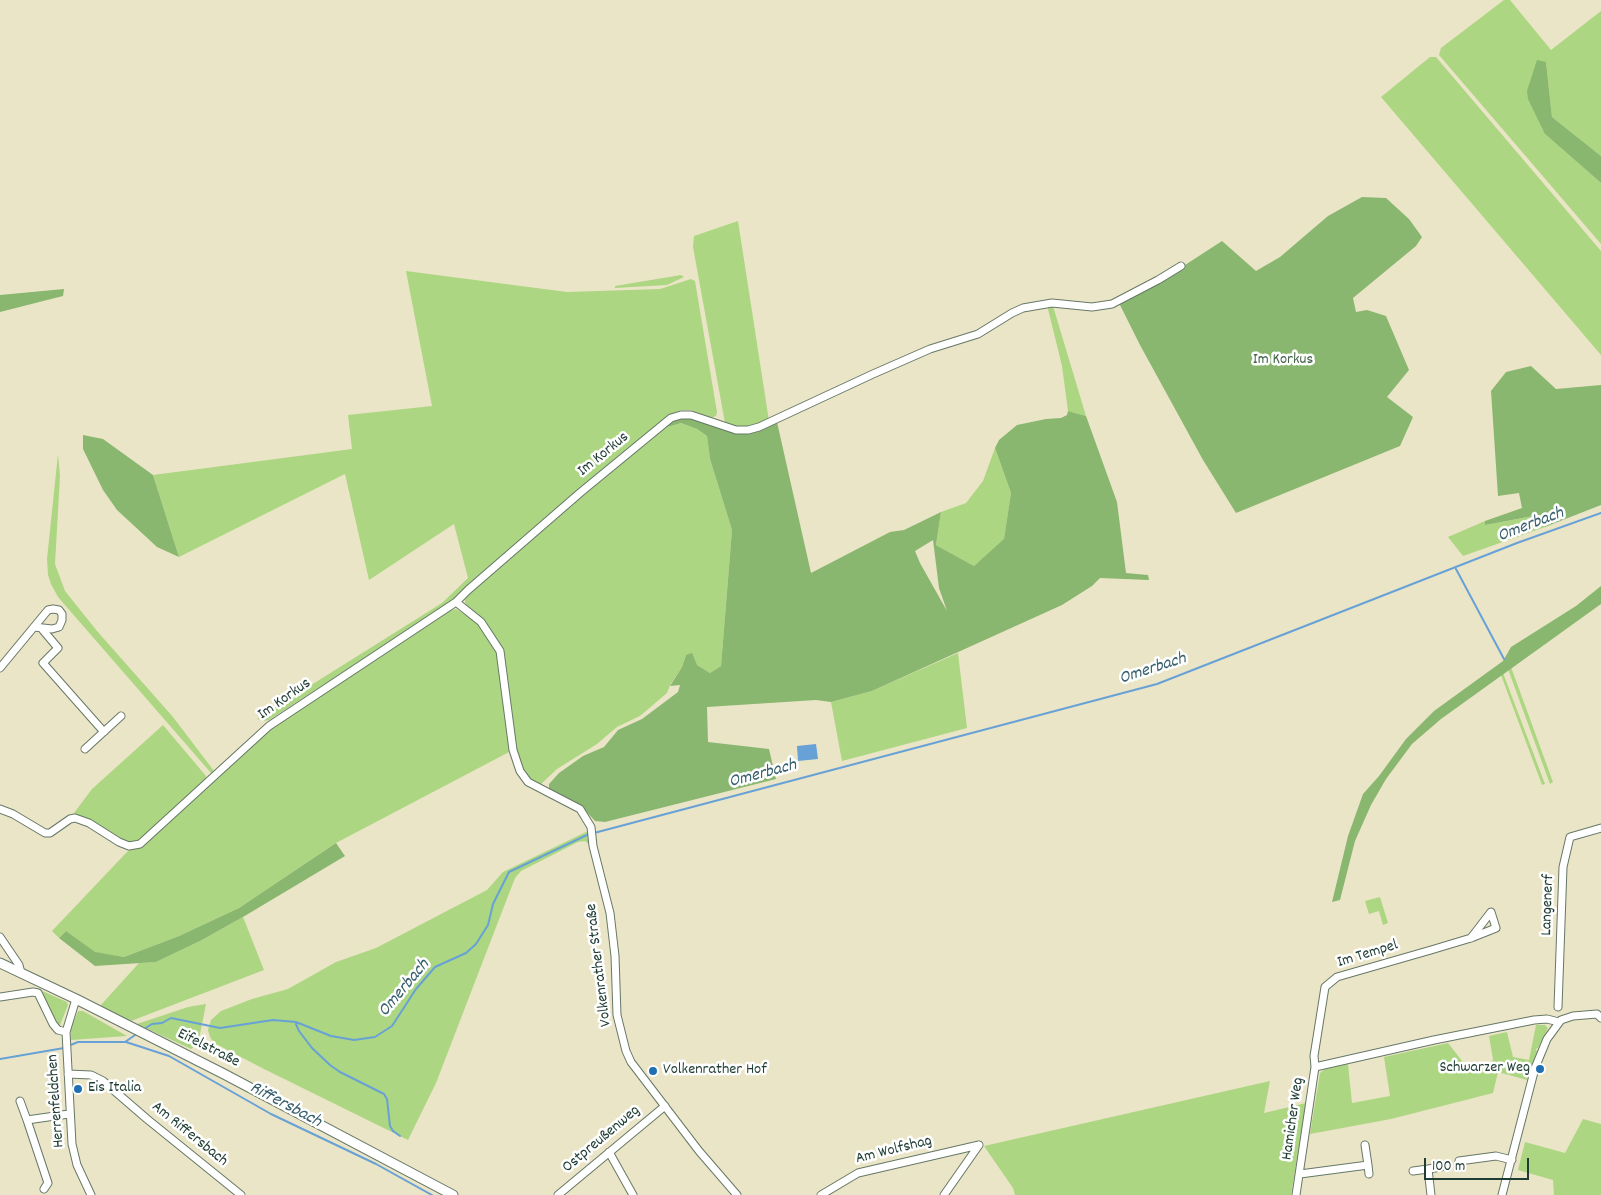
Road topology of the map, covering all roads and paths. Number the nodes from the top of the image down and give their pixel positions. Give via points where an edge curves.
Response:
1 (1181, 266) dead end
2 (456, 602) junction
3 (34, 628) junction
4 (42, 629) junction
5 (0, 668) edge
6 (121, 716) dead end
7 (104, 732) junction
8 (85, 749) dead end
9 (0, 809) edge
10 (1601, 828) edge
11 (0, 938) edge
12 (1471, 938) dead end
13 (0, 963) edge
14 (21, 973) junction
15 (0, 998) edge
16 (76, 999) junction
17 (1558, 1007) dead end
18 (1600, 1015) edge
19 (1558, 1022) junction
20 (66, 1036) junction
21 (1315, 1068) junction
22 (68, 1074) junction
23 (20, 1101) dead end
24 (665, 1106) junction
25 (70, 1114) junction
26 (27, 1120) junction
27 (1365, 1145) dead end
28 (609, 1152) junction
29 (1512, 1160) junction
30 (1459, 1162) dead end
31 (1368, 1165) junction
32 (1441, 1167) dead end
33 (1428, 1170) junction
34 (1413, 1171) dead end
35 (1300, 1174) junction
36 (1369, 1174) dead end
37 (44, 1189) dead end
38 (91, 1195) edge
39 (241, 1195) edge
40 (453, 1195) edge
41 (558, 1195) edge
42 (633, 1195) edge
43 (737, 1195) edge
44 (821, 1195) edge
45 (944, 1195) edge
46 (1296, 1195) edge
47 (1431, 1195) edge
48 (1502, 1195) edge

1 - 2 street, Im Korkus via 1112,304 1092,307 1052,303 1023,308 978,334 936,347 873,374 759,428 736,430 691,415 671,418 580,492
2 - 9 street, Im Korkus via 269,726 144,841 133,846 112,839 83,820 70,819 52,832 45,833
2 - 24 street, Volkenrather Straße via 481,622 500,651 513,750 520,771 528,782 580,808 592,834 610,912 616,1015 631,1062
3 - 4 street
3 - 4 street via 48,610 59,610 62,620 59,627
3 - 5 street
4 - 7 street via 58,648 43,663
6 - 7 street
7 - 8 street
10 - 17 street, Langenerf via 1570,837 1563,867
11 - 14 street
12 - 21 street, Im Tempel via 1337,977 1325,987
13 - 14 main road, Eifelstraße
14 - 16 main road, Eifelstraße
15 - 20 street, Herrenfeldchen via 38,992 53,1024
16 - 20 street, Herrenfeldchen
16 - 40 main road, Eifelstraße
18 - 19 street via 1567,1017
19 - 21 street via 1534,1020
19 - 29 street via 1547,1039 1536,1068
20 - 22 street, Herrenfeldchen
21 - 35 street, Hamicher Weg
22 - 25 street, Herrenfeldchen
22 - 39 street, Am Riffersbach via 91,1075 103,1081
23 - 26 street
24 - 28 street, Ostpreußenweg
24 - 43 street, Volkenrather Straße
25 - 26 street
25 - 38 street, Herrenfeldchen via 77,1165
26 - 37 street via 48,1182
27 - 31 street
28 - 41 street, Ostpreußenweg
28 - 42 street
29 - 30 street via 1496,1156
29 - 48 street
31 - 35 street, Hamicher Weg
31 - 36 street
32 - 33 street
33 - 34 street
33 - 47 street
35 - 46 street, Hamicher Weg
44 - 45 street, Am Wolfshag via 858,1173 979,1145

